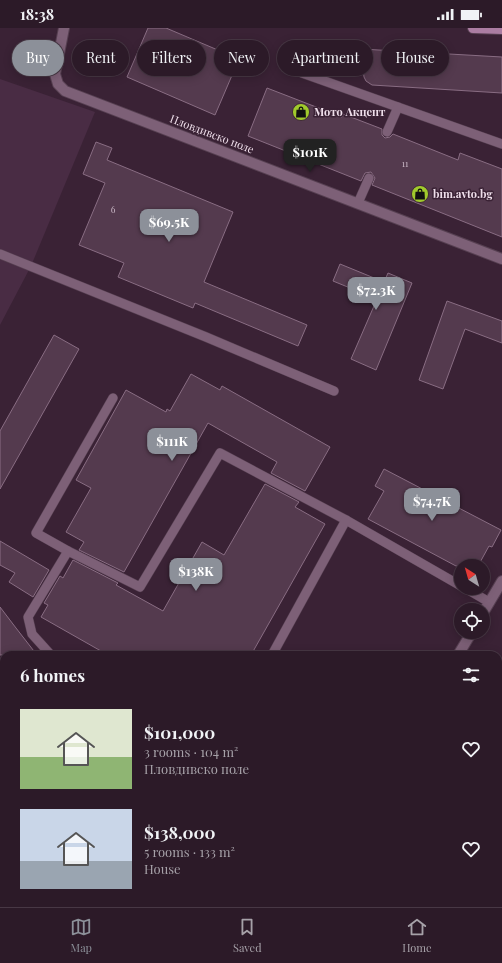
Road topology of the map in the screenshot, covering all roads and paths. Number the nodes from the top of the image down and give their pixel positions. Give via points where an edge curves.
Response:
1 (64, 28) edge
2 (473, 28) edge
3 (502, 29) edge
4 (310, 76) edge
5 (398, 107) junction
6 (387, 132) dead end
7 (502, 144) edge
8 (369, 178) dead end
9 (358, 203) junction
10 (0, 254) edge
11 (502, 259) edge
12 (334, 391) dead end
13 (113, 398) dead end
14 (346, 520) junction
15 (68, 551) junction
16 (502, 581) edge
17 (454, 582) edge
18 (477, 595) edge
19 (489, 602) joint
20 (468, 639) edge
21 (47, 651) edge
22 (274, 651) edge
23 (460, 651) edge

1 - 9 street, Пловдивско поле via 55,74 58,84 65,91
2 - 3 main road
4 - 5 lane
5 - 6 lane
5 - 7 lane
8 - 9 lane
9 - 11 street, Пловдивско поле
10 - 12 lane
13 - 15 lane via 36,533
14 - 15 lane via 220,453 140,587
14 - 17 lane
14 - 22 lane
15 - 21 lane via 28,617 32,634
16 - 19 street
18 - 19 lane
20 - 23 street

